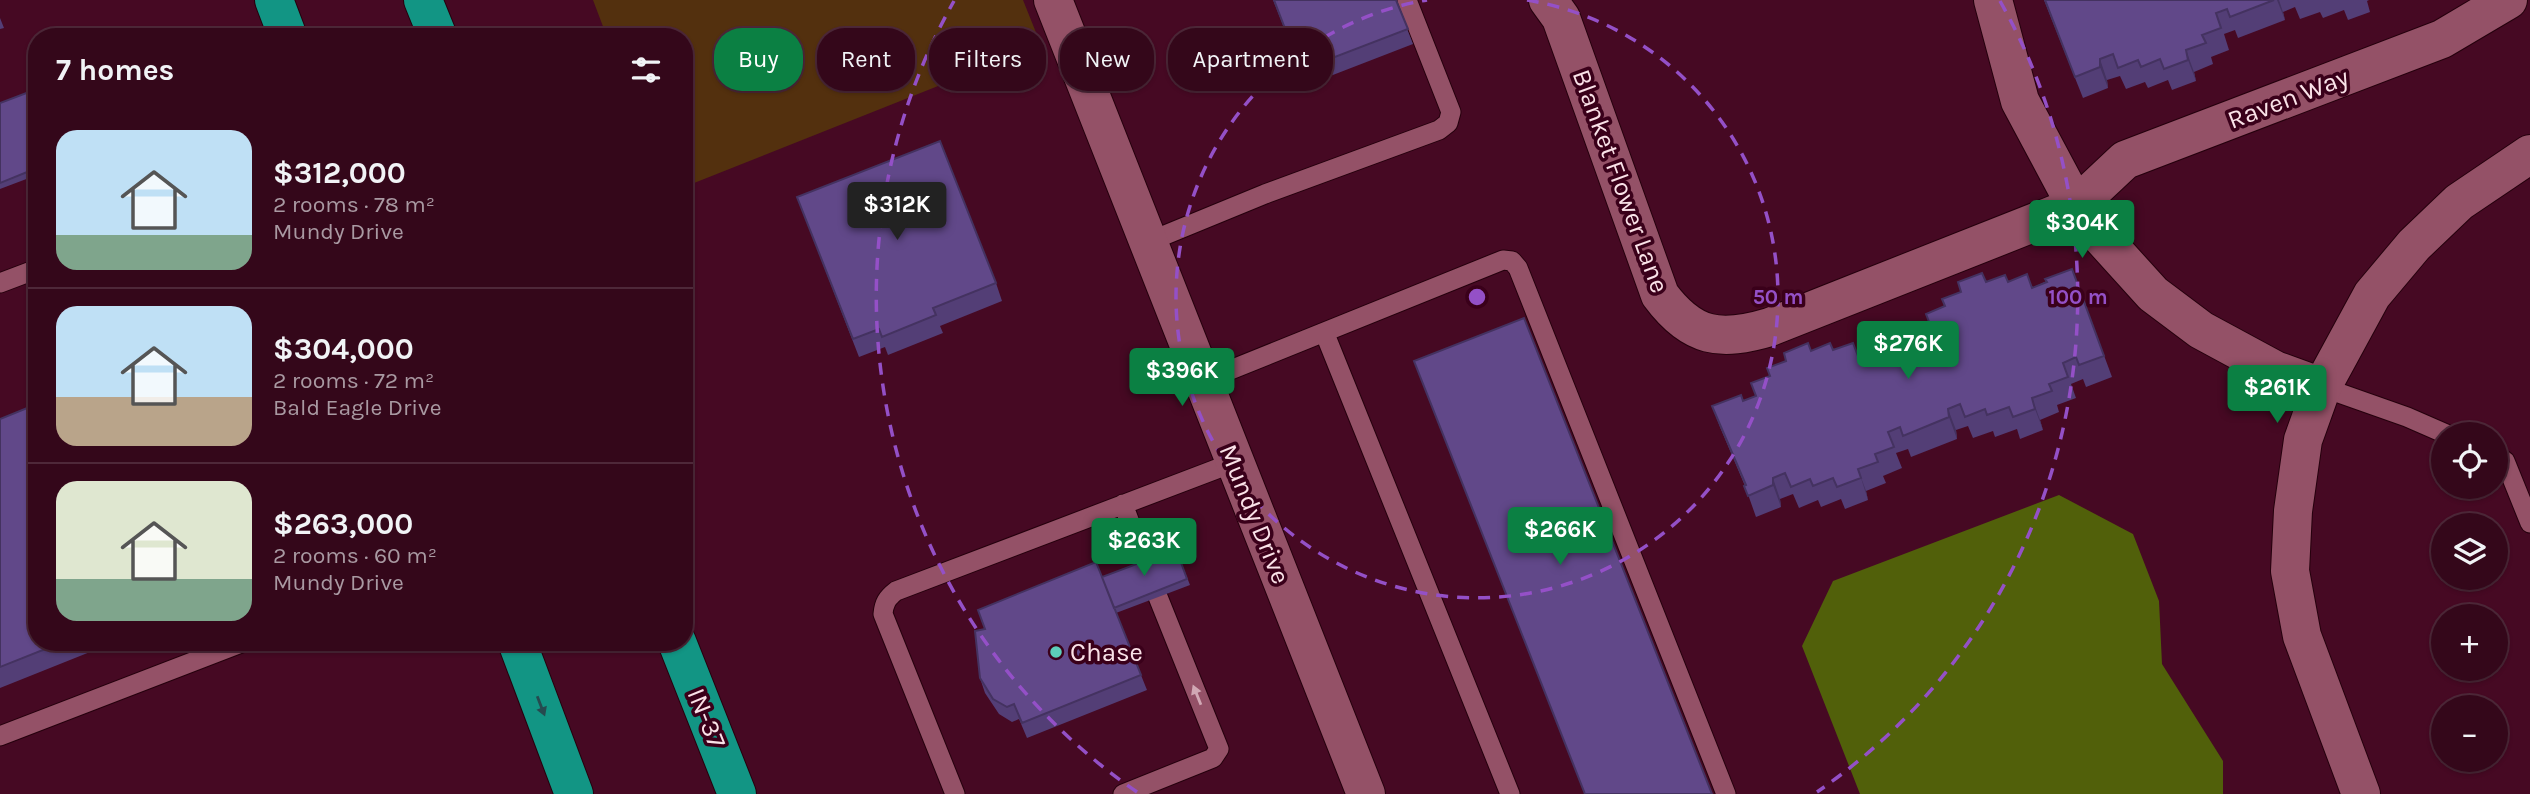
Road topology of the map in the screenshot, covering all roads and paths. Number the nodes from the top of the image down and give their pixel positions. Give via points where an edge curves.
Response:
1 (274, 0) edge
2 (423, 0) edge
3 (1052, 0) edge
4 (1407, 0) edge
5 (1548, 0) edge
6 (1993, 0) edge
7 (2508, 0) edge
8 (285, 28) edge
9 (434, 28) edge
10 (2530, 154) edge
11 (2076, 206) junction
12 (1148, 242) junction
13 (28, 272) edge
14 (0, 283) edge
15 (1325, 334) junction
16 (1203, 381) junction
17 (2322, 387) junction
18 (2431, 427) edge
19 (1235, 462) junction
20 (2508, 466) edge
21 (2524, 491) edge
22 (1123, 504) junction
23 (2530, 523) edge
24 (1146, 565) edge
25 (1158, 597) edge
26 (221, 651) edge
27 (520, 651) edge
28 (681, 651) edge
29 (0, 736) edge
30 (735, 784) edge
31 (574, 794) edge
32 (955, 794) edge
33 (1123, 794) edge
34 (1366, 794) edge
35 (1510, 794) edge
36 (1726, 794) edge
37 (2361, 794) edge

1 - 8 highway
2 - 9 highway
3 - 12 street, Mundy Drive
4 - 12 lane via 1451,112 1448,123
5 - 11 street, Blanket Flower Lane via 1561,18 1660,295 1676,316 1697,328 1718,335 1743,335 1770,327
6 - 11 street via 2020,101
7 - 11 street, Raven Way via 2442,39 2125,160
10 - 17 street via 2459,202 2414,245 2372,295
11 - 17 street via 2153,294 2200,330 2275,370
12 - 16 street, Mundy Drive
13 - 14 lane
15 - 16 lane
15 - 35 lane
15 - 36 lane via 1503,260 1512,261
16 - 19 street, Mundy Drive
17 - 18 lane
17 - 37 street via 2303,440 2290,571 2302,636
19 - 22 lane
19 - 34 street, Mundy Drive
20 - 21 lane
21 - 23 lane
22 - 24 lane
22 - 32 lane via 897,591 884,604 883,614
33 -> 25 lane via 1213,758 1219,749
26 - 29 lane
27 -> 31 highway
28 - 30 highway, IN-37

